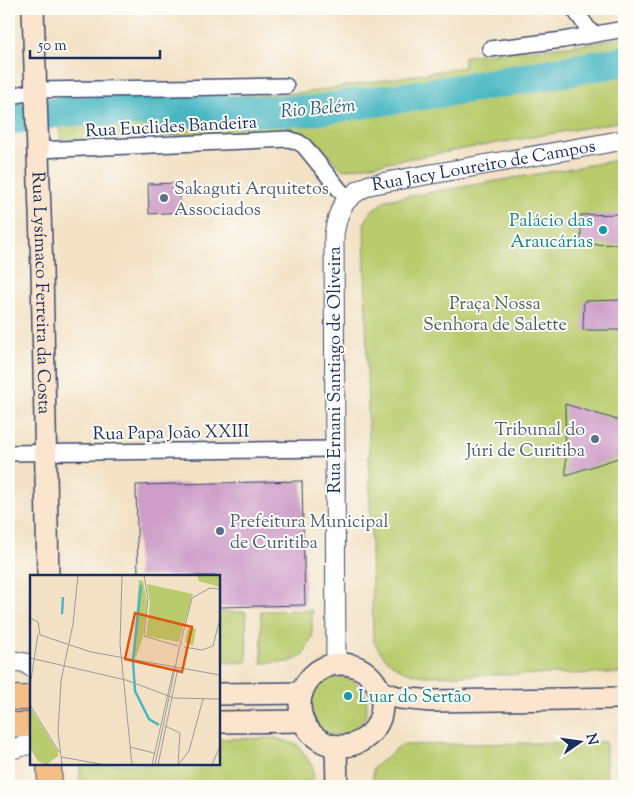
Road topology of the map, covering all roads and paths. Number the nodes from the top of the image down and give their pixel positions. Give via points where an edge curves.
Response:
1 (33, 9) edge
2 (574, 9) edge
3 (624, 29) edge
4 (592, 34) junction
5 (490, 48) dead end
6 (286, 86) dead end
7 (9, 97) edge
8 (37, 97) junction
9 (38, 140) junction
10 (624, 140) edge
11 (347, 199) junction
12 (335, 448) junction
13 (9, 453) edge
14 (47, 453) junction
15 (48, 575) edge
16 (9, 660) edge
17 (336, 665) junction
18 (30, 666) edge
19 (381, 692) junction
20 (302, 693) junction
21 (220, 694) edge
22 (9, 698) edge
23 (30, 698) edge
24 (624, 698) edge
25 (303, 721) junction
26 (220, 722) edge
27 (9, 725) edge
28 (30, 725) edge
29 (30, 743) edge
30 (336, 747) junction
31 (9, 750) edge
32 (49, 765) edge
33 (50, 786) edge
34 (337, 786) edge

1 - 8 main road, Rua Lysímaco Ferreira da Costa
2 - 4 street
3 - 4 street
4 - 5 street
6 - 8 street, Rua Euclides Bandeira
7 - 8 street, Rua Euclides Bandeira
8 - 9 main road, Rua Lysímaco Ferreira da Costa
9 - 11 street, Rua Euclides Bandeira via 289,139 304,146
9 - 14 main road, Rua Lysímaco Ferreira da Costa
10 - 11 street, Rua Jacy Loureiro de Campos via 384,182 362,188
11 - 12 street, Rua Ernani Santiago de Oliveira via 340,208 334,236
12 - 14 street, Rua Papa João XXIII
12 - 17 street, Rua Ernani Santiago de Oliveira
13 - 14 street, Rua Papa João XXIII
14 - 15 main road, Rua Lysímaco Ferreira da Costa
16 - 18 street
17 - 19 main road via 363,670
17 - 20 main road via 318,671
19 - 24 main road via 400,698 432,701
19 - 30 main road via 382,713 371,735 350,746
20 - 21 main road
20 - 25 main road
22 - 23 main road
25 - 26 main road
25 - 30 main road via 317,739
27 - 28 main road
29 - 31 street
30 - 34 main road
32 - 33 main road

